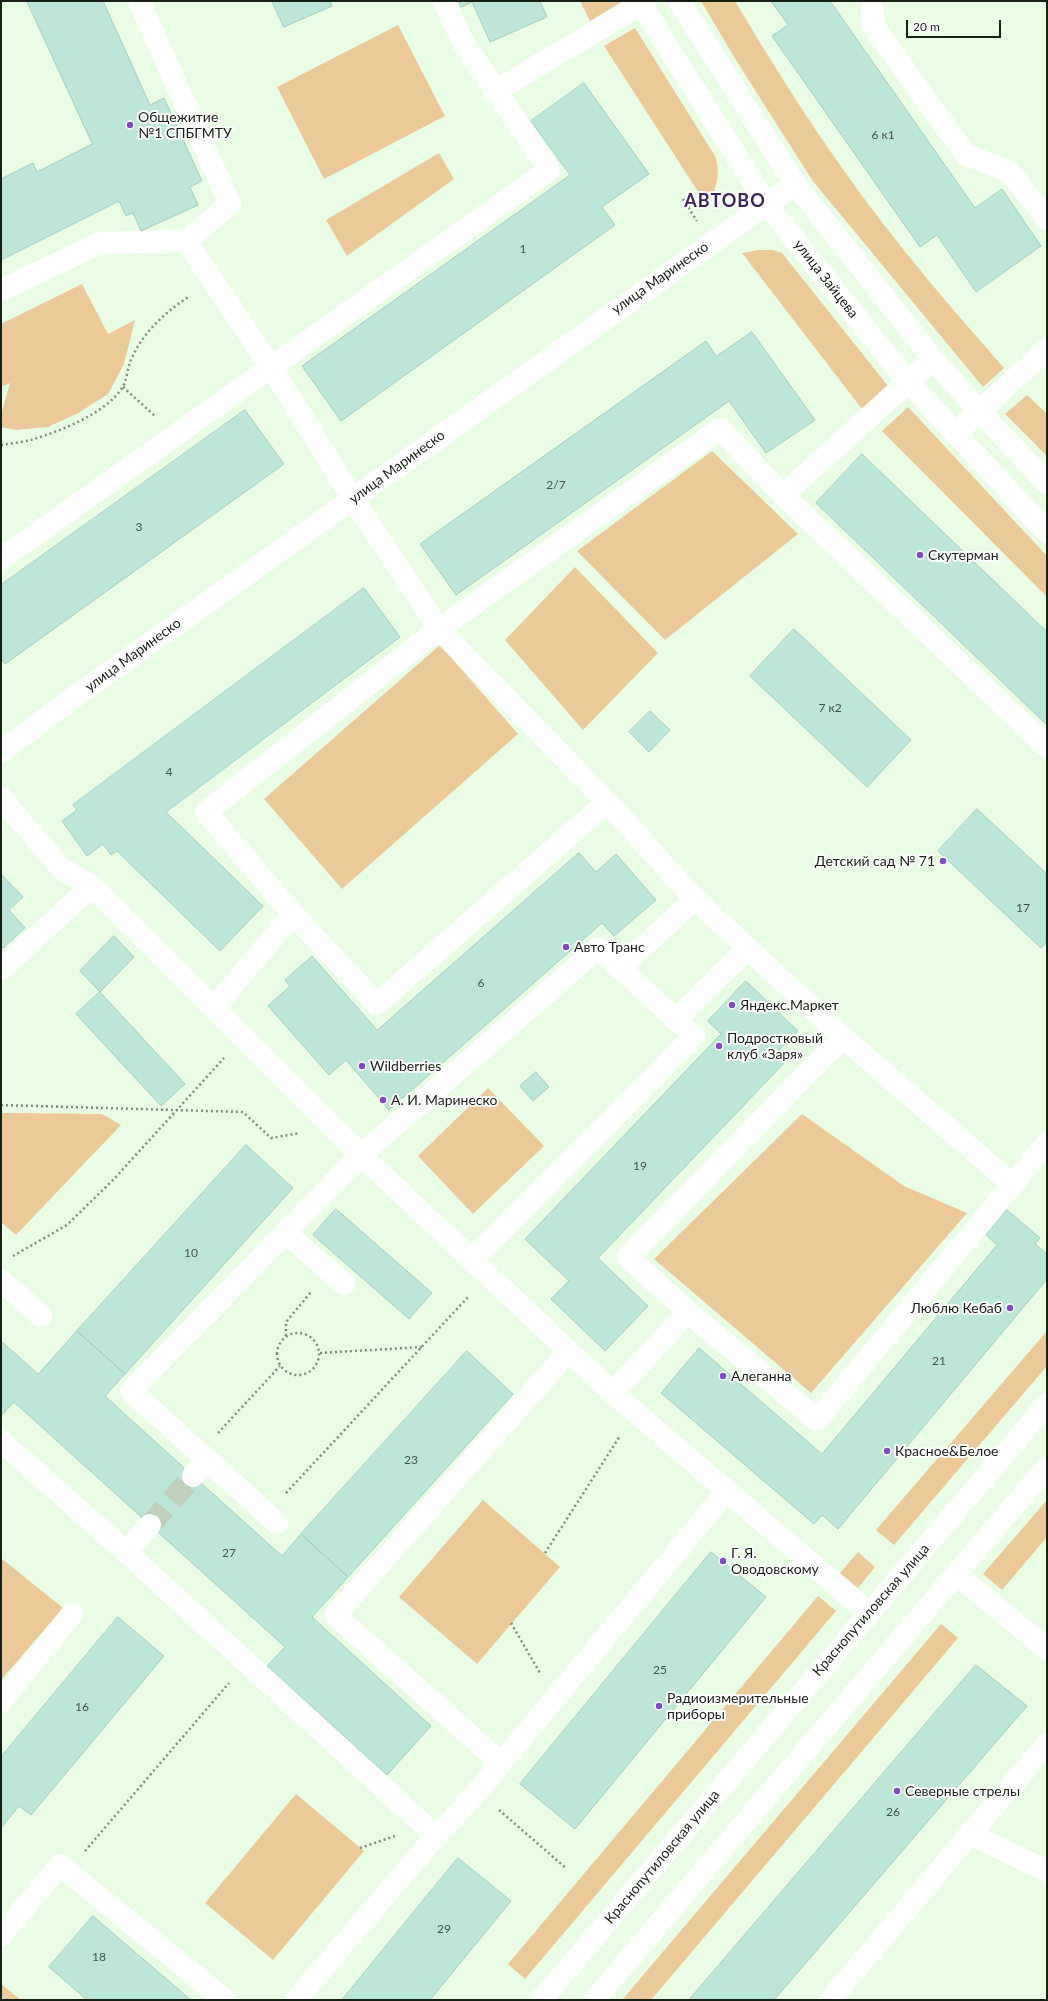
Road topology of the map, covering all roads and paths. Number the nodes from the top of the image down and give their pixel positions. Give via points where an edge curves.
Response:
1 (139, 1) edge
2 (444, 1) edge
3 (679, 1) edge
4 (872, 1) edge
5 (642, 2) edge
6 (494, 92) junction
7 (794, 184) junction
8 (683, 199) dead end
9 (766, 203) junction
10 (1047, 219) edge
11 (697, 221) dead end
12 (186, 241) junction
13 (213, 282) junction
14 (1, 290) edge
15 (1047, 349) edge
16 (934, 359) junction
17 (271, 367) junction
18 (908, 382) junction
19 (123, 387) junction
20 (979, 411) junction
21 (955, 434) junction
22 (175, 435) junction
23 (1, 445) edge
24 (1047, 483) edge
25 (783, 494) junction
26 (353, 498) junction
27 (1047, 532) edge
28 (1, 559) edge
29 (439, 629) junction
30 (1047, 747) edge
31 (1, 752) edge
32 (1, 798) edge
33 (607, 802) junction
34 (92, 886) junction
35 (694, 899) junction
36 (293, 914) junction
37 (747, 949) junction
38 (620, 968) junction
39 (1, 969) edge
40 (214, 1008) junction
41 (675, 1020) junction
42 (243, 1037) junction
43 (843, 1037) junction
44 (1, 1104) edge
45 (177, 1110) junction
46 (327, 1121) junction
47 (1047, 1143) edge
48 (361, 1155) junction
49 (1013, 1185) junction
50 (286, 1233) junction
51 (8, 1260) dead end
52 (472, 1260) junction
53 (488, 1274) junction
54 (337, 1277) joint
55 (1, 1280) edge
56 (688, 1312) junction
57 (41, 1316) dead end
58 (286, 1336) junction
59 (422, 1346) junction
60 (569, 1351) junction
61 (320, 1353) junction
62 (280, 1366) junction
63 (613, 1393) junction
64 (1047, 1404) edge
65 (635, 1412) junction
66 (1, 1441) edge
67 (199, 1463) junction
68 (1047, 1467) edge
69 (727, 1491) junction
70 (272, 1518) joint
71 (150, 1525) tunnel mouth
72 (126, 1552) junction
73 (545, 1553) dead end
74 (956, 1574) junction
75 (869, 1613) junction
76 (72, 1614) dead end
77 (511, 1624) dead end
78 (1047, 1649) edge
79 (247, 1662) junction
80 (555, 1698) junction
81 (1, 1702) edge
82 (1047, 1744) edge
83 (501, 1763) junction
84 (478, 1791) junction
85 (970, 1834) junction
86 (436, 1836) junction
87 (567, 1869) dead end
88 (68, 1871) junction
89 (1047, 1871) edge
90 (1, 1936) edge
91 (225, 2000) edge
92 (296, 2000) edge
93 (541, 2000) edge
94 (594, 2000) edge
95 (830, 2000) edge

1 - 12 street via 230,204
2 - 6 street via 463,42
3 - 7 street
4 - 10 street via 873,26 966,155 1010,172
5 - 6 street
5 - 9 street, улица Зайцева
6 - 17 street via 549,170
7 - 9 street, улица Маринеско
7 - 16 street
8 - 11 path
9 - 18 street, улица Зайцева
9 - 26 street, улица Маринеско
12 - 13 street
12 - 14 street via 100,243
13 - 17 street
13 - 19 path via 175,306 145,334 130,362
15 - 20 street
16 - 18 street
16 - 20 street
17 - 22 street
17 - 26 street
18 - 21 street, улица Зайцева
18 - 25 street
19 - 22 path
19 - 23 path via 107,404 72,424 33,440
20 - 21 street
20 - 24 street
21 - 27 street, улица Зайцева
22 - 28 street
25 - 29 street via 720,429
25 - 30 street
26 - 29 street
26 - 31 street, улица Маринеско
29 - 33 street
29 - 36 street via 206,812
32 - 34 street via 62,870
33 - 35 street
33 - 36 street via 377,1004
34 - 39 street
34 - 40 street
35 - 37 street
35 - 38 street
36 - 40 street
37 - 41 street
37 - 43 street
38 - 41 street
38 - 48 street via 598,948
40 - 42 street
41 - 52 street via 694,1036
42 - 45 path
42 - 46 street
43 - 49 street
43 - 56 street via 628,1257
44 - 45 path
45 - 46 path via 243,1112 271,1138 307,1132
45 - 51 path via 114,1179 67,1225
46 - 48 street
47 - 49 street
48 - 50 street
48 - 52 street
49 - 56 street via 817,1420
50 - 54 street
50 - 67 street via 131,1391
52 - 53 street
53 - 59 path
53 - 60 street
54 - 58 path via 286,1322
55 - 57 street
56 - 63 street
58 - 61 path via 297,1332 308,1335 316,1342
58 - 62 path via 279,1344 276,1355
59 - 61 path
59 - 70 path
60 - 63 street
60 - 83 street via 335,1615
61 - 62 path via 317,1364 310,1372 299,1376 288,1373
62 - 67 path
63 - 65 street
64 - 75 street, Краснопутиловская улица
65 - 69 street
65 - 73 path
66 - 72 street
67 - 70 street
68 - 74 street
69 - 75 street
69 - 80 street
71 - 72 street
72 - 79 street
74 - 78 street
74 - 94 street
75 - 93 street, Краснопутиловская улица
76 - 81 street
77 - 80 path
79 - 86 street
79 - 88 path
80 - 83 street
82 - 85 street
83 - 84 street
84 - 86 street
84 - 87 path
85 - 89 street
85 - 95 street
86 - 92 street
88 - 90 street via 60,1865
88 - 91 street

